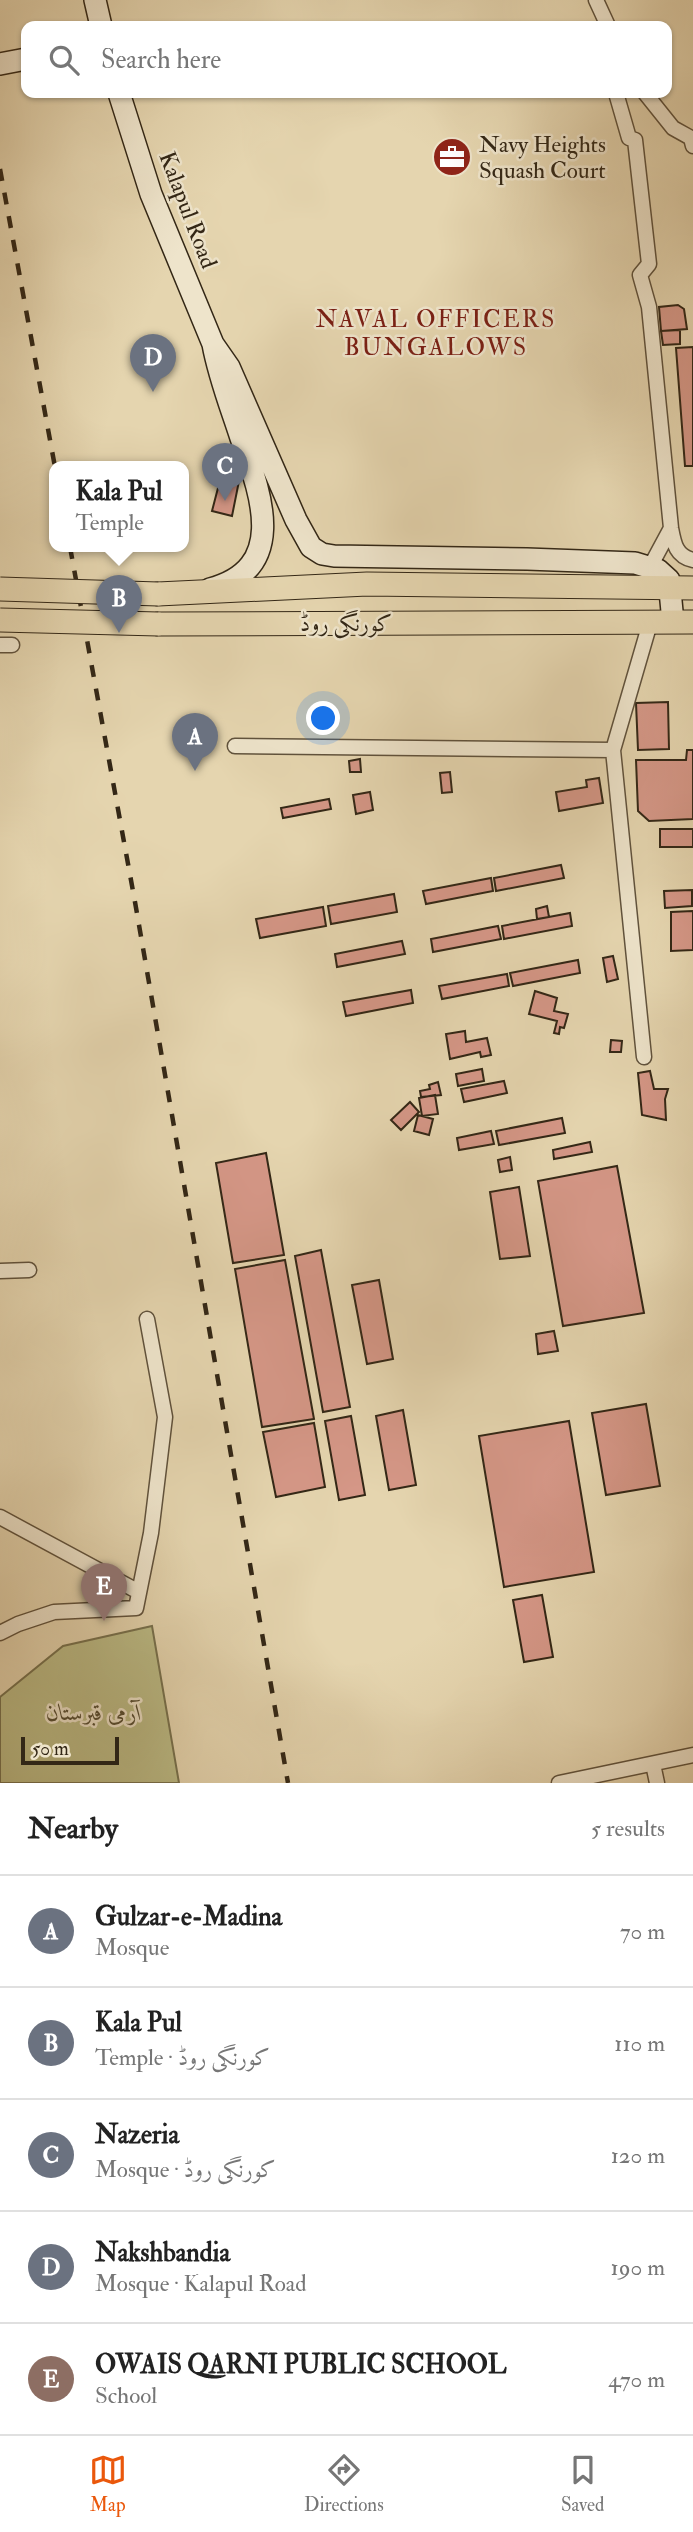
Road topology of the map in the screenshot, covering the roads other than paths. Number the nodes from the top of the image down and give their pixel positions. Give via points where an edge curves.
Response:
1 (95, 0) edge
2 (596, 0) edge
3 (100, 21) edge
4 (606, 21) edge
5 (21, 60) edge
6 (0, 64) edge
7 (121, 98) edge
8 (617, 98) edge
9 (649, 98) edge
10 (693, 146) edge
11 (213, 344) junction
12 (671, 528) junction
13 (693, 560) edge
14 (650, 567) junction
15 (682, 588) edge
16 (0, 589) edge
17 (195, 593) junction
18 (0, 620) edge
19 (672, 623) edge
20 (235, 746) dead end
21 (613, 750) junction
22 (644, 1057) dead end
23 (0, 1270) edge
24 (29, 1270) dead end
25 (147, 1320) dead end
26 (0, 1517) edge
27 (139, 1592) junction
28 (0, 1633) edge
29 (693, 1755) edge
30 (653, 1763) junction
31 (579, 1781) edge
32 (559, 1783) edge
33 (657, 1783) edge

1 - 3 street
2 - 4 street
5 - 6 street
7 - 11 street, Kalapul Road via 150,194
8 - 12 street via 629,138 635,140 649,264 640,275 649,307
9 - 10 street via 673,128 691,138
11 - 14 street via 229,366 305,538 322,554
11 - 17 street via 264,517 259,546 246,569 222,585
12 - 13 street via 675,548
12 - 14 street
14 - 15 street
15 - 17 main road via 367,584
15 - 19 street
16 - 17 main road, bridge
18 - 19 main road, کورنگی روڈ, bridge
19 - 21 street
20 - 21 street
21 - 22 street
23 - 24 street
25 - 27 street via 164,1417 151,1533
26 - 27 street
27 - 28 street via 136,1608 54,1612
29 - 30 street
30 - 31 street
30 - 33 street
31 - 32 street

